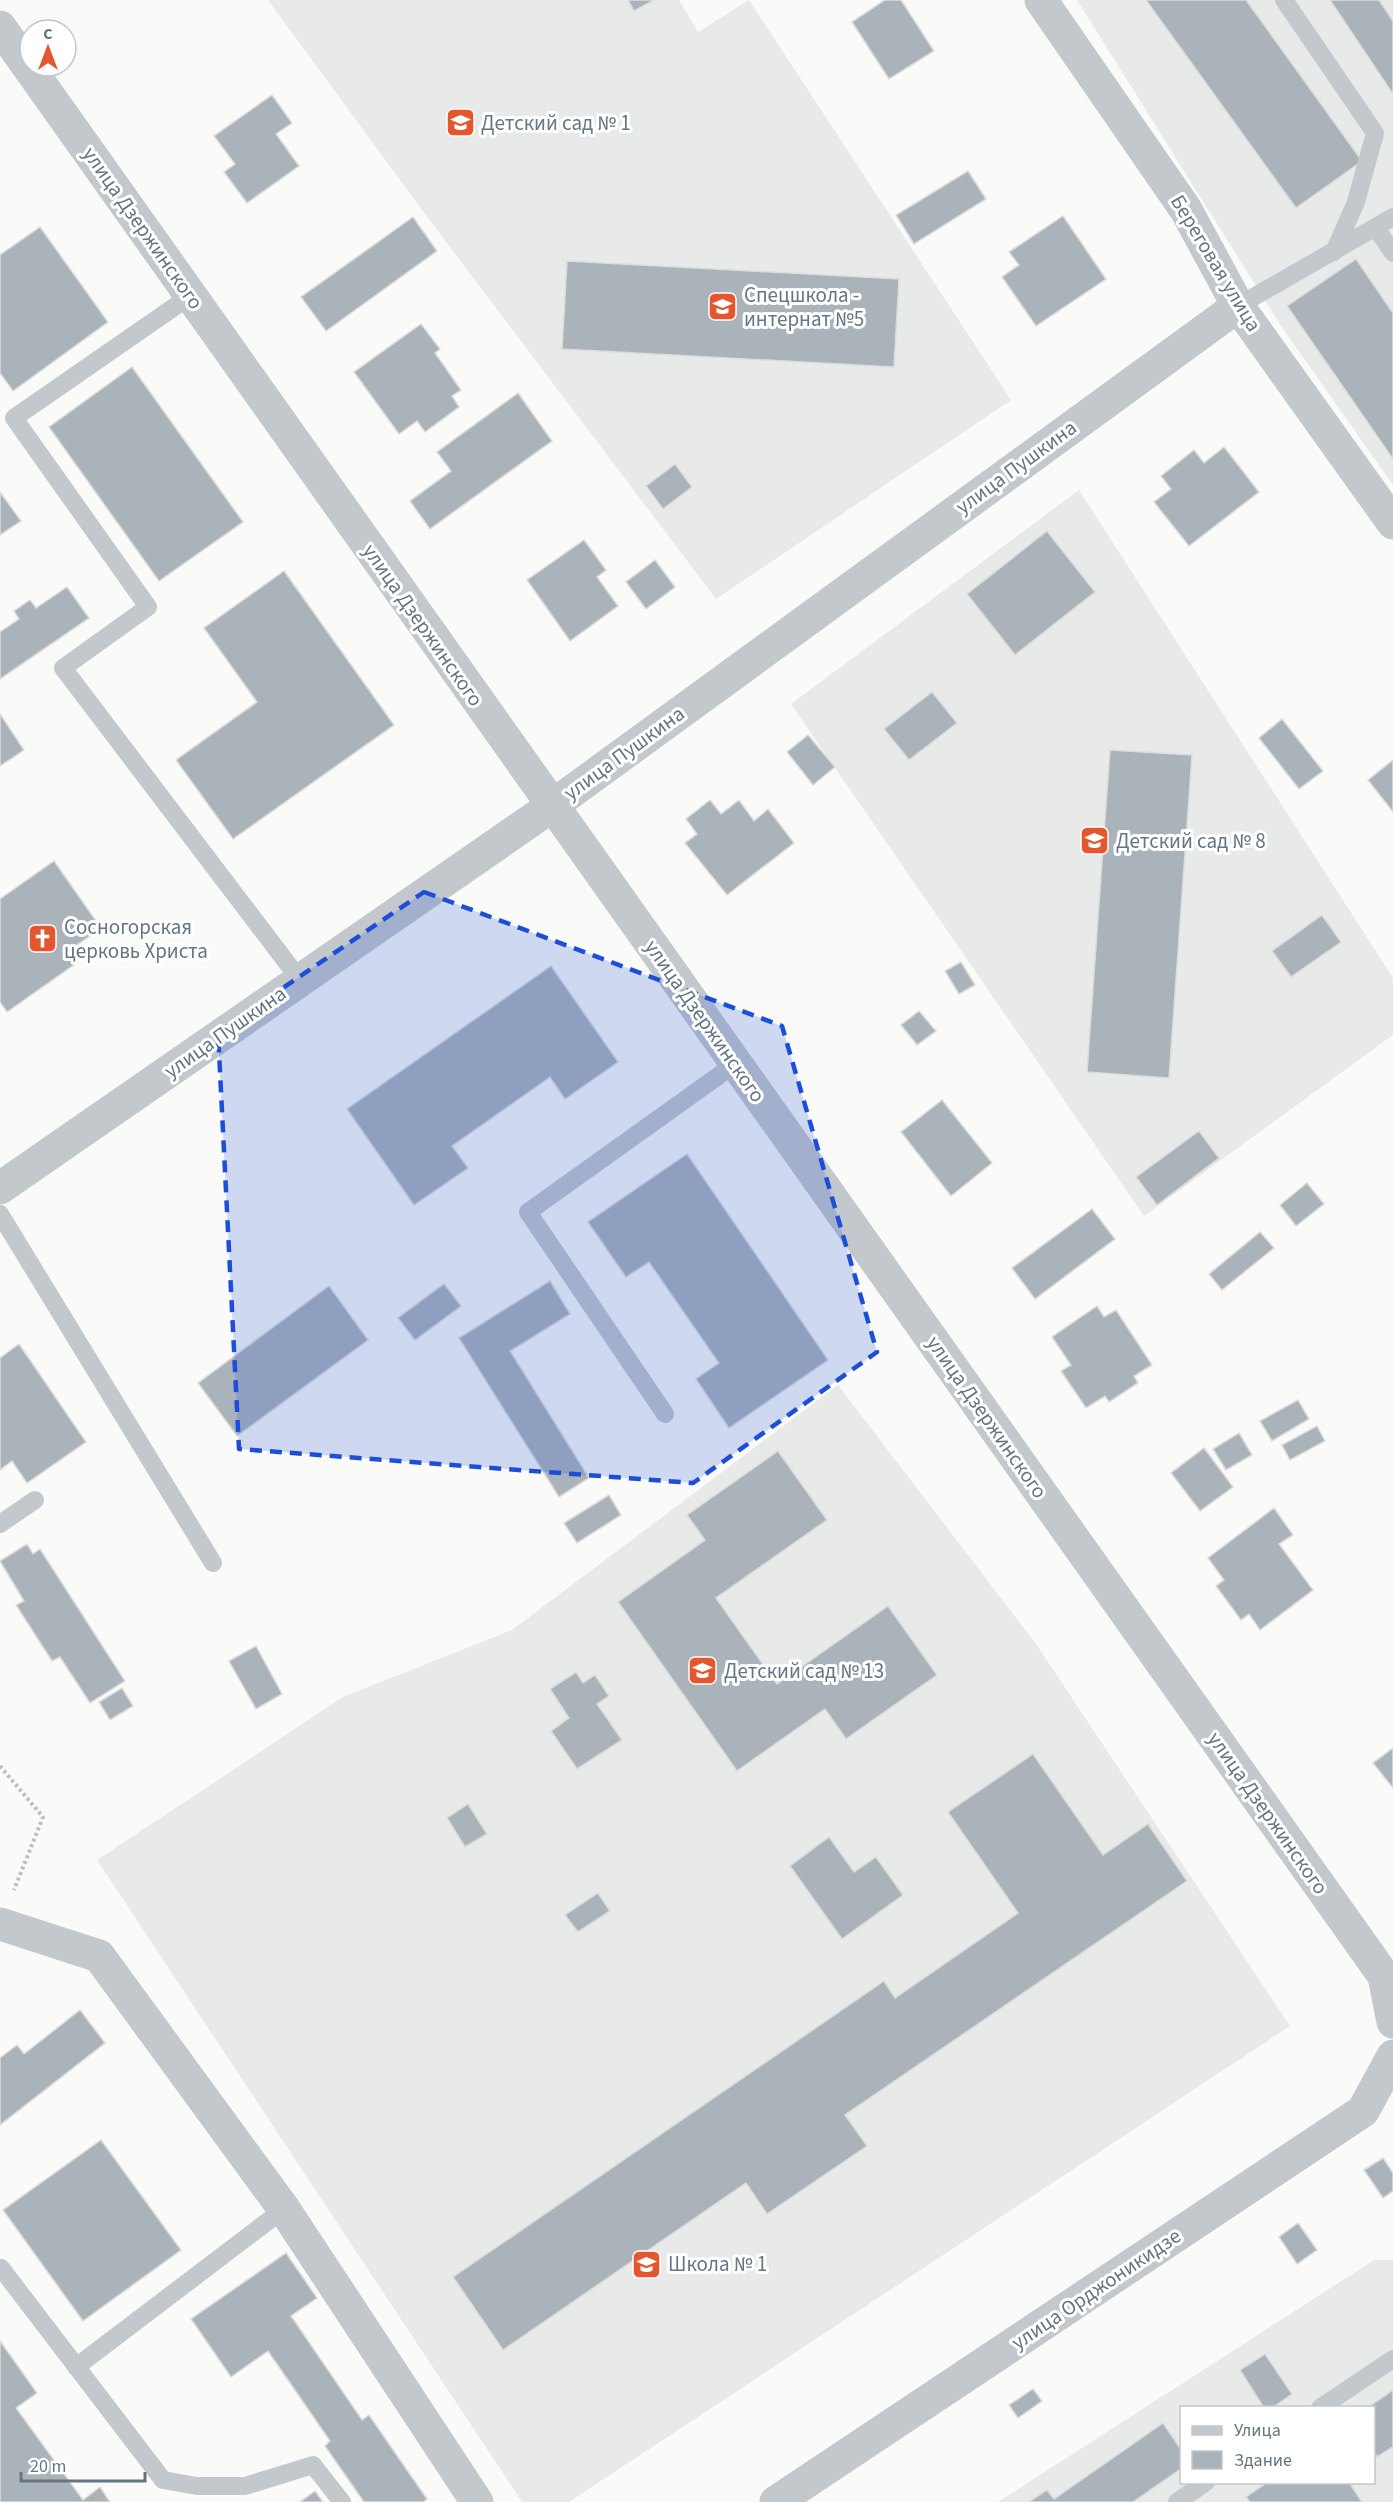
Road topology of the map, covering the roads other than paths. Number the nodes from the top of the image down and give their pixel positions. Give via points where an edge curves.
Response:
1 (1041, 0) edge
2 (1284, 0) edge
3 (0, 27) edge
4 (1393, 217) edge
5 (1376, 228) junction
6 (1334, 252) junction
7 (1393, 253) edge
8 (190, 296) junction
9 (1238, 306) junction
10 (1393, 523) edge
11 (552, 806) junction
12 (300, 980) junction
13 (735, 1064) junction
14 (0, 1188) edge
15 (0, 1214) edge
16 (665, 1414) dead end
17 (35, 1500) dead end
18 (0, 1524) edge
19 (213, 1563) dead end
20 (0, 1924) edge
21 (1393, 2022) edge
22 (1393, 2056) edge
23 (284, 2209) junction
24 (1, 2268) edge
25 (1393, 2359) edge
26 (76, 2367) junction
27 (1323, 2406) edge
28 (1203, 2484) edge
29 (342, 2502) edge
30 (477, 2502) edge
31 (776, 2502) edge
32 (1177, 2502) edge

1 - 9 street, Береговая улица via 1186,210
2 - 6 lane via 1375,133 1356,202
3 - 8 street, улица Дзержинского
4 - 5 lane
5 - 6 lane
5 - 7 lane
6 - 9 lane
8 - 11 street, улица Дзержинского
8 - 12 lane via 14,418 148,607 63,668
9 - 10 street, Береговая улица
9 - 11 street, улица Пушкина
11 - 12 street, улица Пушкина
11 - 13 street, улица Дзержинского
12 - 14 street, улица Пушкина
13 - 16 lane via 528,1212
13 - 21 street, улица Дзержинского via 1384,1976
15 - 19 lane
17 - 18 lane
20 - 23 street via 99,1956
22 - 31 street, улица Орджоникидзе via 1363,2111
23 - 26 lane
23 - 30 street
24 - 26 lane
25 - 27 lane
26 - 29 lane via 164,2480 197,2486 245,2486 313,2465
28 - 32 lane

